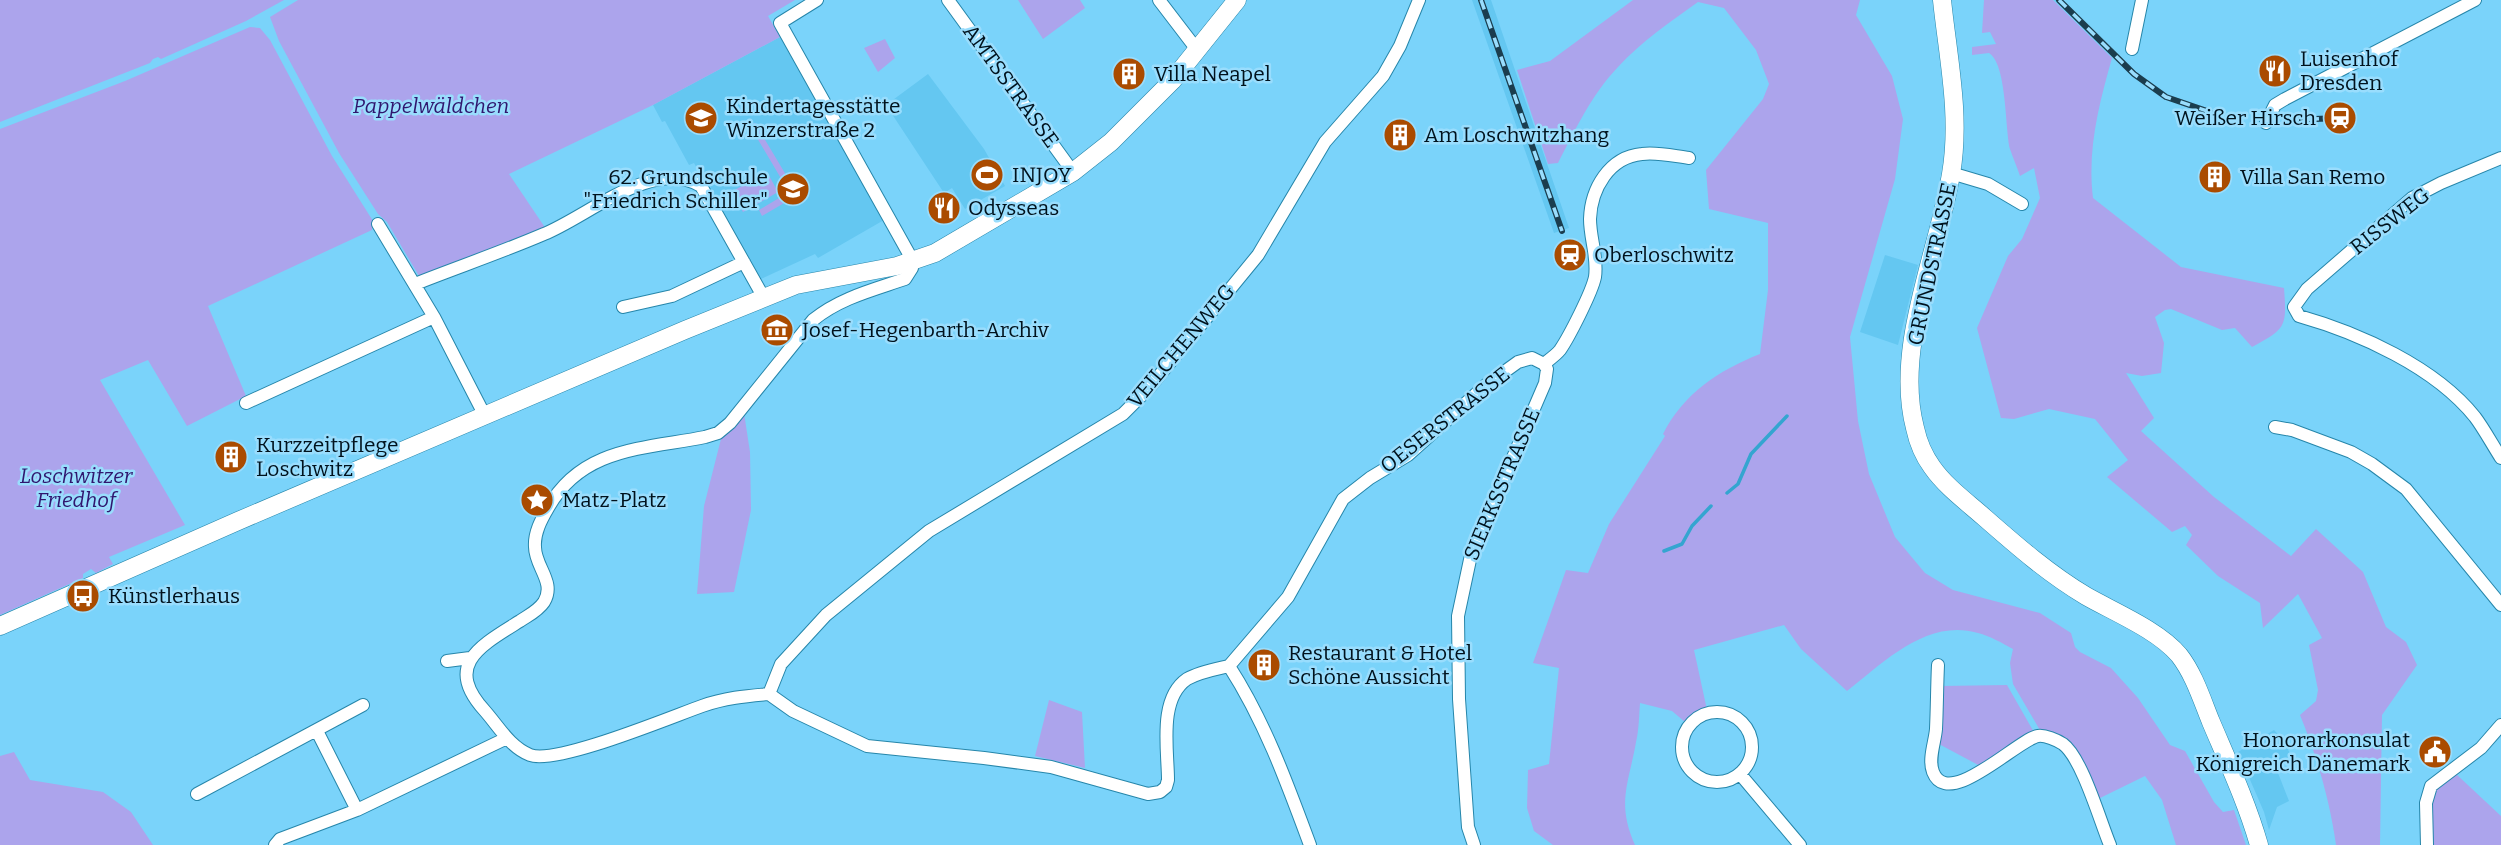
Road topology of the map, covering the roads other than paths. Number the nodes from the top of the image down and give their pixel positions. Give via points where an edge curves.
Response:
1 (817, 0) edge
2 (948, 0) edge
3 (1158, 0) edge
4 (1237, 0) edge
5 (1419, 0) edge
6 (1942, 0) edge
7 (2142, 0) edge
8 (2475, 0) edge
9 (2132, 49) dead end
10 (1198, 51) junction
11 (2266, 122) dead end
12 (1689, 158) dead end
13 (2501, 158) edge
14 (1073, 172) junction
15 (1951, 173) junction
16 (2022, 204) dead end
17 (378, 224) dead end
18 (744, 262) junction
19 (911, 262) junction
20 (415, 284) junction
21 (764, 298) junction
22 (624, 307) dead end
23 (434, 317) junction
24 (1544, 363) junction
25 (246, 402) dead end
26 (485, 416) junction
27 (2275, 427) dead end
28 (2501, 458) edge
29 (2501, 605) edge
30 (0, 626) edge
31 (470, 658) junction
32 (447, 661) dead end
33 (1938, 665) dead end
34 (1230, 666) junction
35 (769, 694) junction
36 (363, 705) dead end
37 (2501, 725) edge
38 (317, 731) junction
39 (507, 738) junction
40 (1740, 774) junction
41 (197, 794) dead end
42 (357, 810) junction
43 (275, 845) edge
44 (1310, 845) edge
45 (1474, 845) edge
46 (1800, 845) edge
47 (2110, 845) edge
48 (2259, 845) edge
49 (2427, 845) edge

1 - 19 street via 780,23 888,212
2 - 14 street, AMTSSTRASSE
3 - 10 street
4 - 10 main road
5 - 35 street, VEILCHENWEG via 1382,76 1325,142 1258,255 1150,388 1123,414 929,531 826,615 782,664
6 - 15 main road, GRUNDSTRASSE via 1955,107
7 - 9 street
8 - 11 street via 2285,99 2275,105
10 - 14 main road via 1146,109
12 - 24 street via 1634,155 1604,175 1596,189 1590,223 1595,280 1560,350
13 - 28 street, RISSWEG via 2412,198 2307,289 2294,307 2299,316 2387,350 2432,377 2474,416
14 - 19 main road via 974,232
15 - 16 street via 1988,184
15 - 48 main road, GRUNDSTRASSE via 1912,349 1911,406 1922,449 1945,484 2034,560 2178,654 2205,707
17 - 20 street
18 - 20 street via 701,186 685,178 670,178 624,190 548,233
18 - 21 street
18 - 22 street via 672,296
19 - 21 main road via 813,281
19 - 31 street via 905,279 841,301 813,320 718,433 611,455 577,473 552,500 535,539 537,560 547,583 546,598 539,609
20 - 23 street
21 - 26 main road
23 - 25 street
23 - 26 street
24 - 34 street, OESERSTRASSE via 1532,358 1518,362 1408,455 1343,499 1293,590
24 - 45 street, SIERKSSTRASSE via 1545,383 1471,555 1458,616 1459,699 1468,827
26 - 30 main road
27 - 29 street via 2351,452 2406,489
31 - 32 street
31 - 39 street via 470,692
33 - 47 street via 1932,762 1938,779 1971,779 2023,742 2046,736 2065,746 2079,764
34 - 35 street via 1189,678 1176,690 1168,720 1168,780 1166,787 1148,794 1051,767 867,746 793,711
34 - 44 street via 1277,756
35 - 39 street via 731,697 553,756 529,754
36 - 38 street
37 - 49 street via 2481,748 2431,786 2426,803
38 - 41 street
38 - 42 street
39 - 42 street
40 - 40 street via 1712,782 1692,771 1682,744 1696,719 1719,712 1745,725 1752,754
40 - 46 street
42 - 43 street via 280,839

